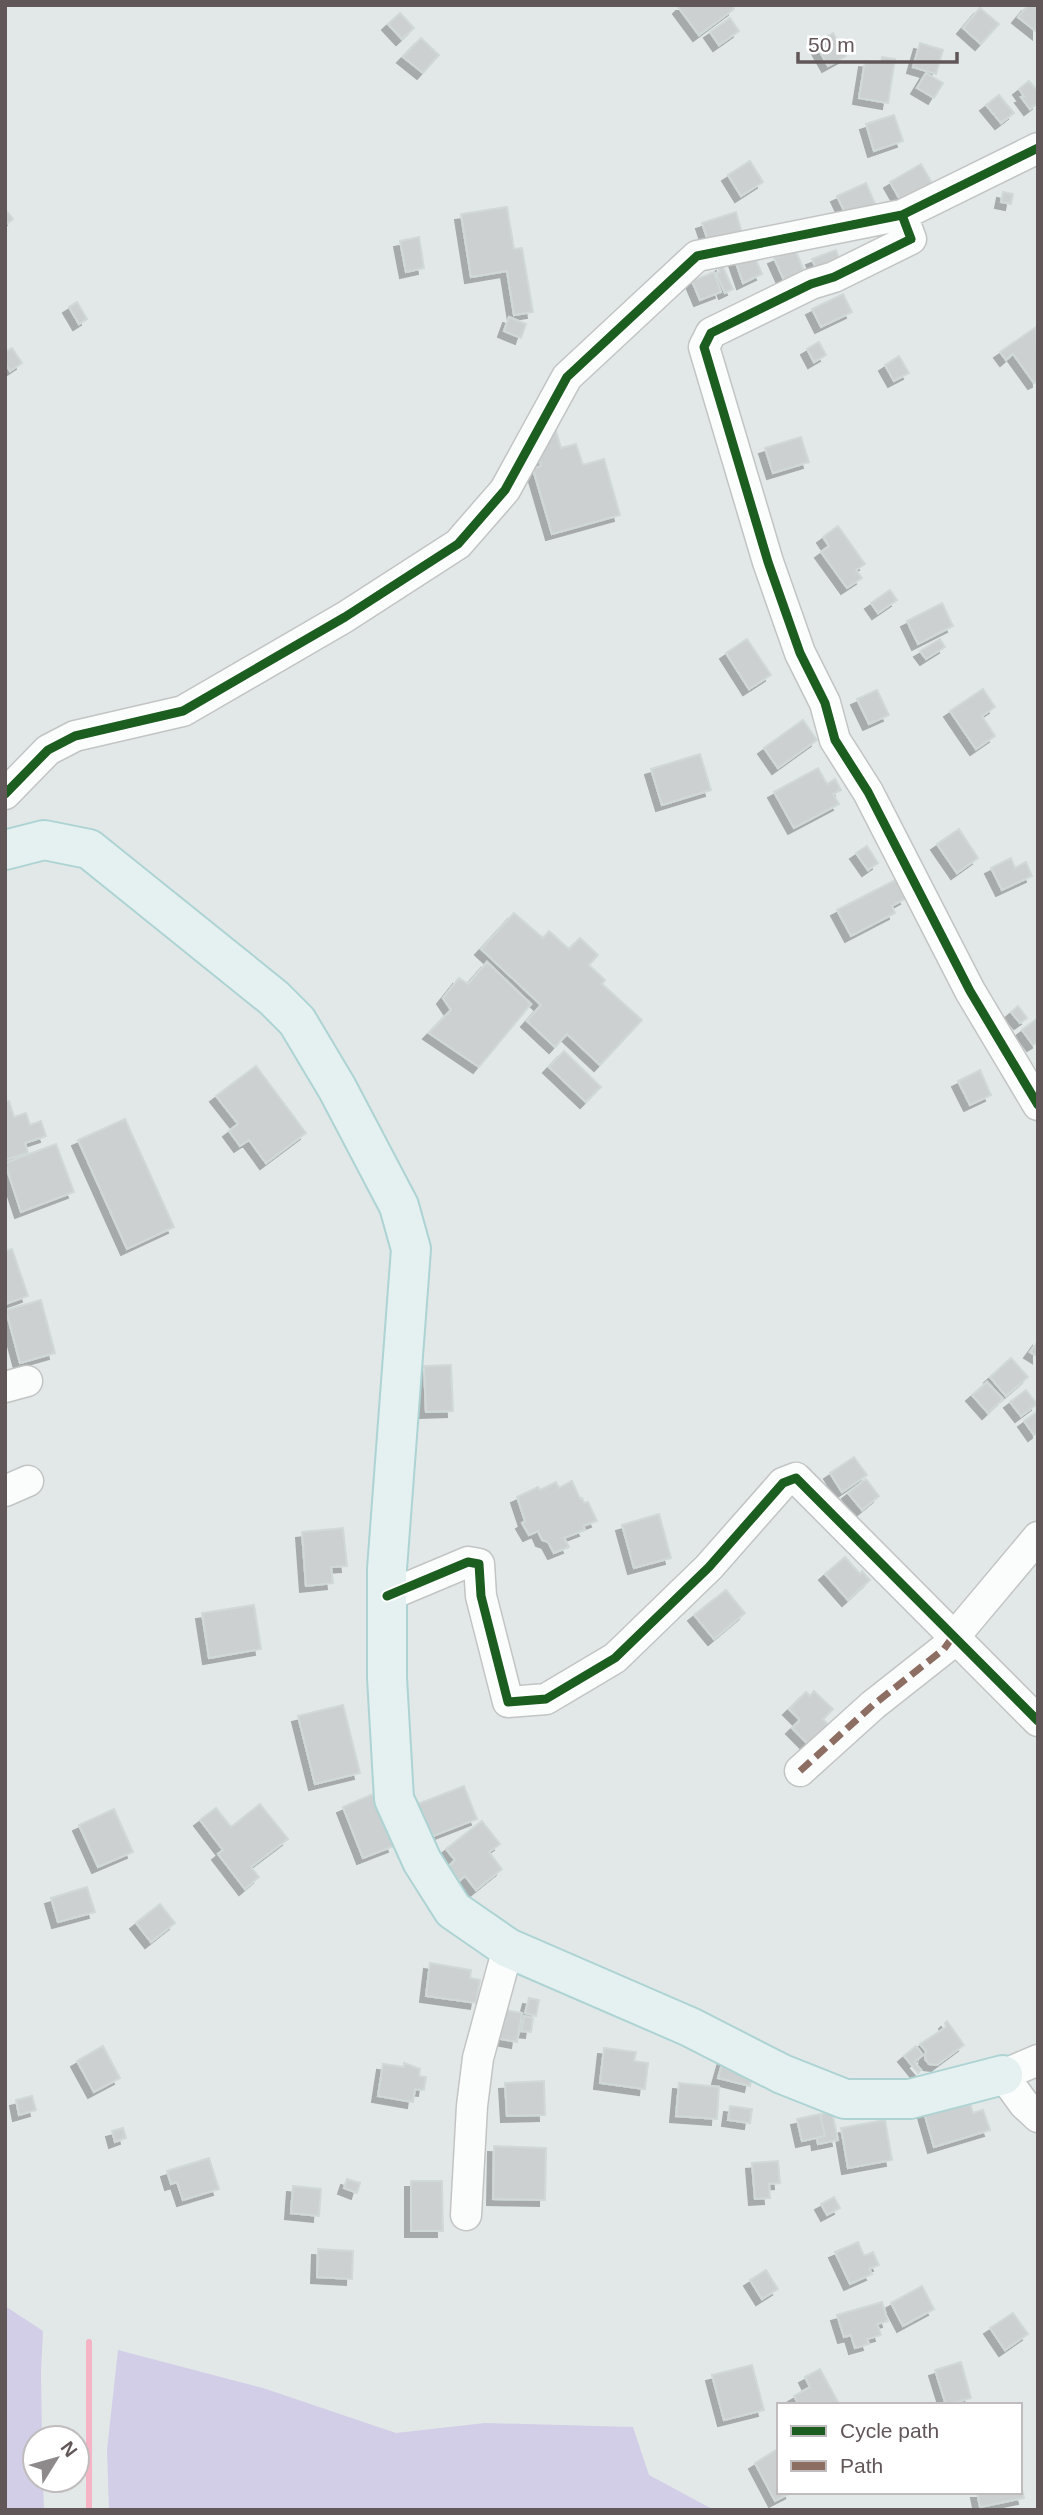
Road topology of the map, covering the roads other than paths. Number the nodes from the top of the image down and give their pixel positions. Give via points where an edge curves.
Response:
1 (1038, 148) edge
2 (902, 215) junction
3 (5, 794) edge
4 (5, 850) edge
5 (1038, 1105) edge
6 (1038, 1537) edge
7 (387, 1597) junction
8 (954, 1635) junction
9 (1038, 1721) edge
10 (800, 1771) dead end
11 (508, 1948) junction
12 (1038, 2060) edge
13 (1003, 2076) junction
14 (1038, 2117) edge
15 (466, 2215) dead end

1 - 2 street
2 - 3 street via 697,256 566,377 505,490 458,544 345,617 183,711 75,736 48,750
2 - 5 street via 911,239 711,333 704,347 768,562 800,653 825,703 835,740 868,792 970,991
4 - 7 main road via 44,840 89,849 274,998 297,1021 399,1206 411,1249
6 - 8 street
7 - 8 street via 468,1562 479,1564 481,1596 508,1702 546,1699 615,1658 709,1567 783,1483 796,1478
7 - 11 main road via 394,1799 422,1861 453,1910
8 - 9 street
8 - 10 street via 944,1649
11 - 13 main road via 845,2099 910,2099
11 - 15 street via 478,2058
12 - 13 street
13 - 14 street

